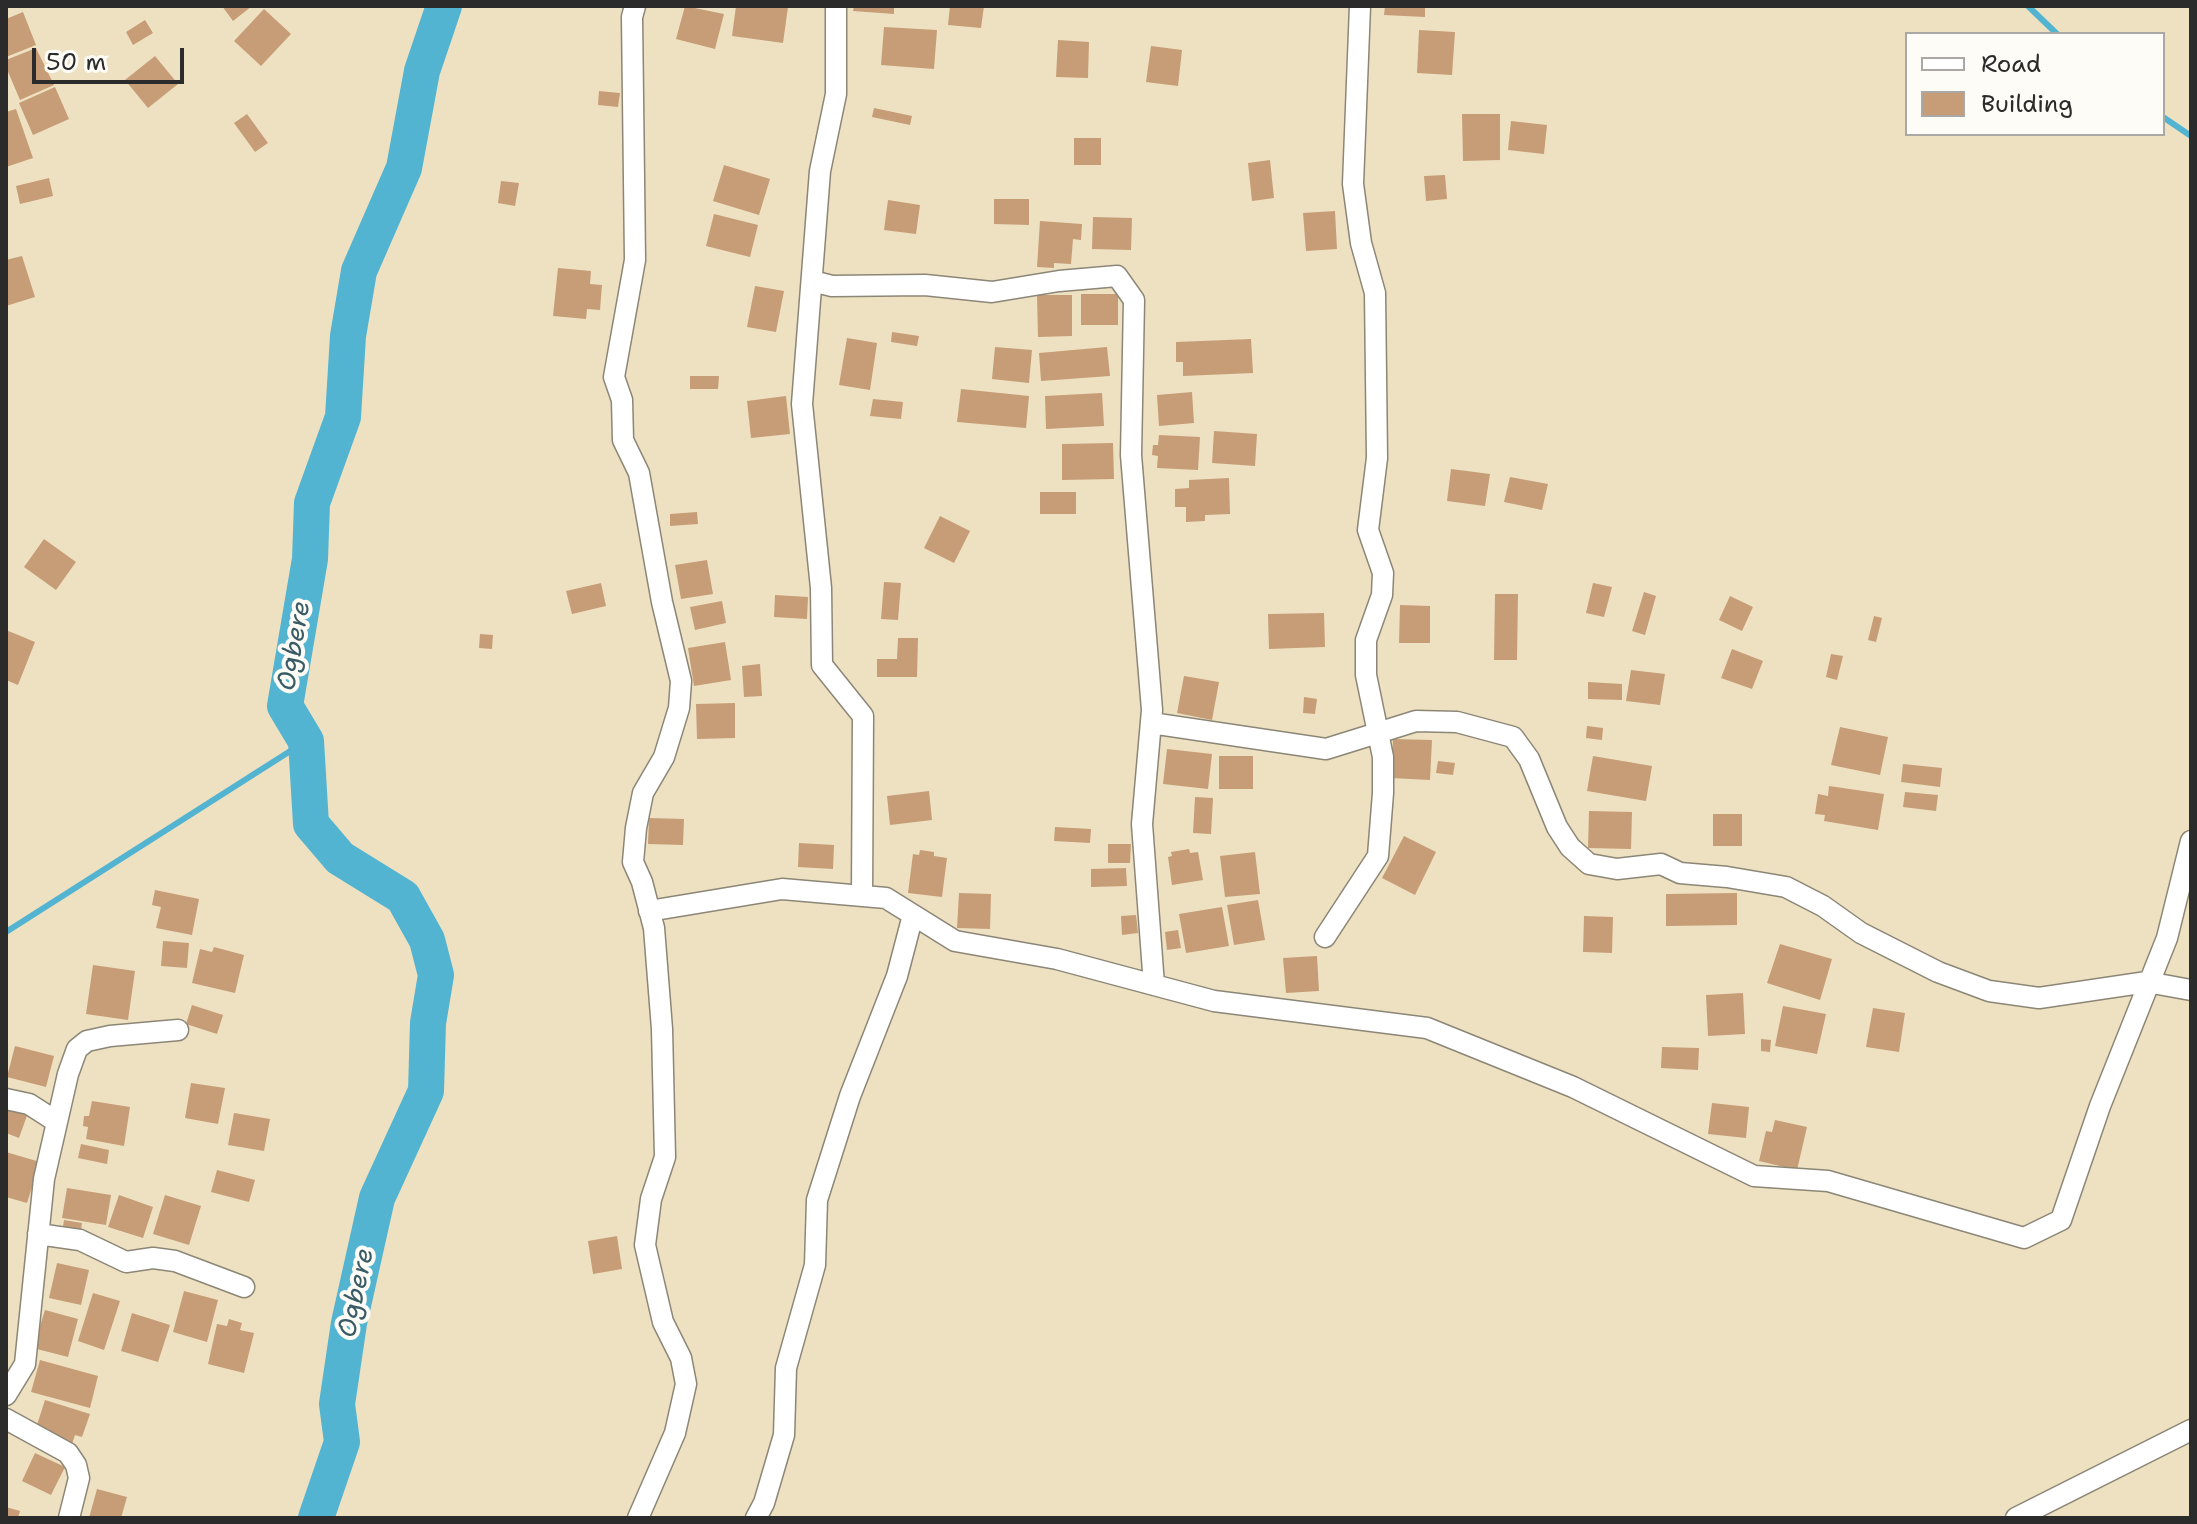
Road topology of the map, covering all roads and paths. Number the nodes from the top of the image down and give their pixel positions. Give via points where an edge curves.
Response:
1 (635, 6) edge
2 (836, 6) edge
3 (1360, 6) edge
4 (812, 281) junction
5 (1151, 723) junction
6 (1378, 732) junction
7 (2191, 841) edge
8 (862, 896) junction
9 (649, 911) junction
10 (913, 915) junction
11 (1325, 937) dead end
12 (2147, 982) junction
13 (1154, 985) junction
14 (2191, 990) edge
15 (178, 1030) dead end
16 (6, 1099) edge
17 (57, 1122) junction
18 (38, 1234) junction
19 (244, 1287) dead end
20 (6, 1395) edge
21 (6, 1419) edge
22 (2191, 1430) edge
23 (69, 1518) edge
24 (638, 1518) edge
25 (756, 1518) edge
26 (2016, 1518) edge

1 - 9 street via 635,260 614,377 622,400 623,440 639,473 681,681 664,757 643,793 636,828 633,862
2 - 4 street via 836,94 820,171
3 - 6 street via 1353,184 1375,293 1377,458 1368,530 1383,573 1382,595 1366,640 1366,675
4 - 5 street via 992,292 1117,276 1126,286 1134,300 1131,455
4 - 8 street via 802,404 821,588 822,665 863,716
5 - 6 street via 1326,749
5 - 13 street via 1142,824
6 - 11 street via 1383,793 1378,856
6 - 12 street via 1416,721 1457,722 1513,737 1529,759 1557,827 1589,864 1617,869 1661,864 1680,873 1786,887 1861,933 1989,991 2039,998
7 - 12 street via 2167,938
8 - 9 street via 782,889
8 - 10 street via 886,898
9 - 24 street via 662,1029 665,1157 651,1199 645,1245 663,1322 681,1358 686,1384 675,1433
10 - 13 street via 955,941 1057,959
10 - 25 street via 897,976 817,1200 815,1265 786,1368 784,1435
12 - 13 street via 2061,1220 2024,1238 1828,1181 1754,1176 1573,1087 1427,1028 1214,1001
12 - 14 street
15 - 17 street via 87,1041 77,1049
16 - 17 street via 29,1104
17 - 18 street
18 - 19 street via 80,1240 126,1262 175,1261
18 - 20 street via 25,1364
21 - 23 street via 68,1453 76,1465 79,1478
22 - 26 street

